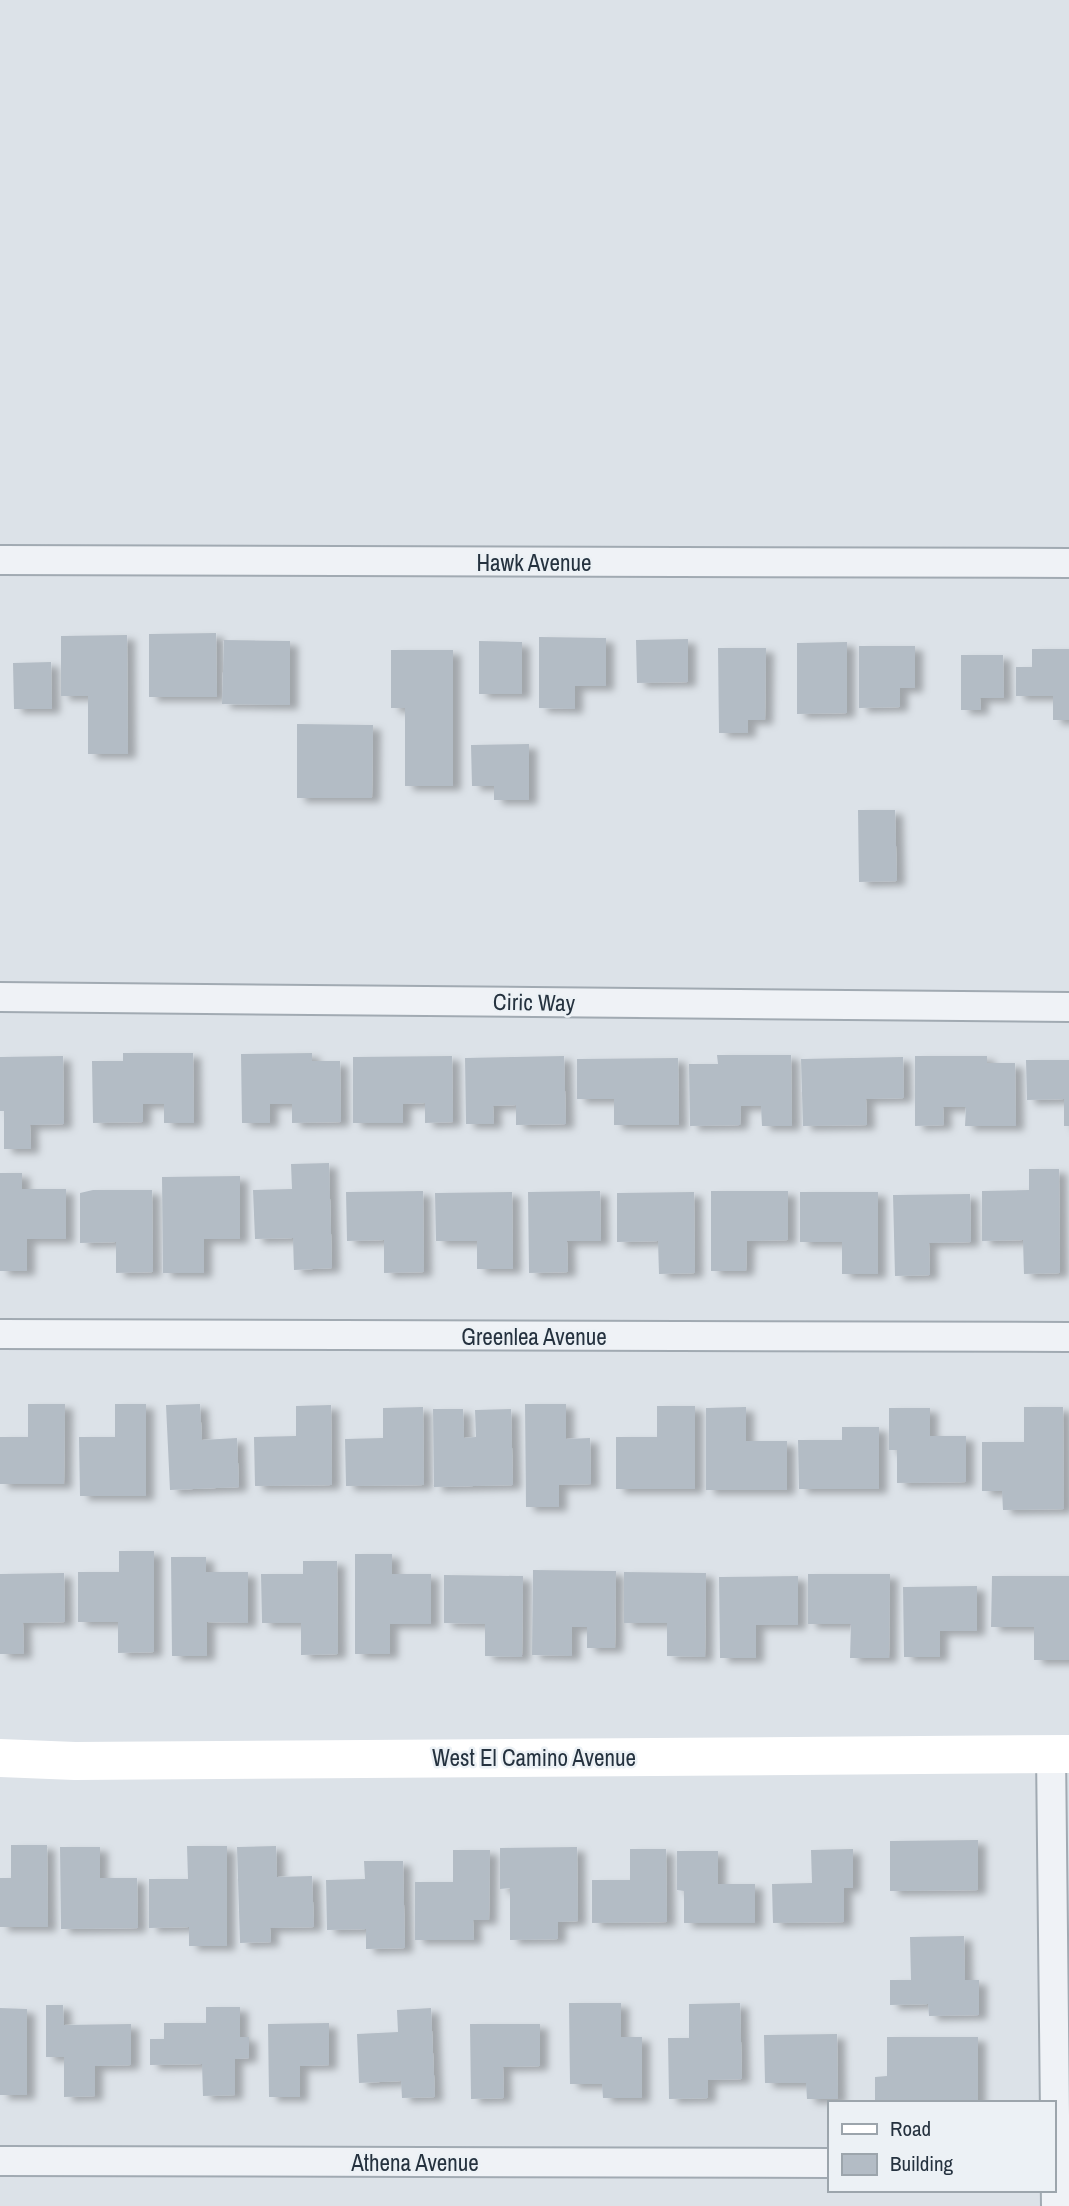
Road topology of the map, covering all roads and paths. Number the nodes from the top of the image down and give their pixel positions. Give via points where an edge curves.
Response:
1 (0, 560) edge
2 (1069, 563) edge
3 (0, 997) edge
4 (1069, 1007) edge
5 (0, 1334) edge
6 (1069, 1337) edge
7 (1060, 1753) edge
8 (0, 1758) edge
9 (0, 2161) edge
10 (828, 2163) edge
11 (1060, 2164) edge
12 (1056, 2206) edge

1 - 2 street, Hawk Avenue
3 - 4 street, Ciric Way
5 - 6 street, Greenlea Avenue
7 - 8 main road, West El Camino Avenue
7 - 11 street
9 - 10 street, Athena Avenue
11 - 12 street

